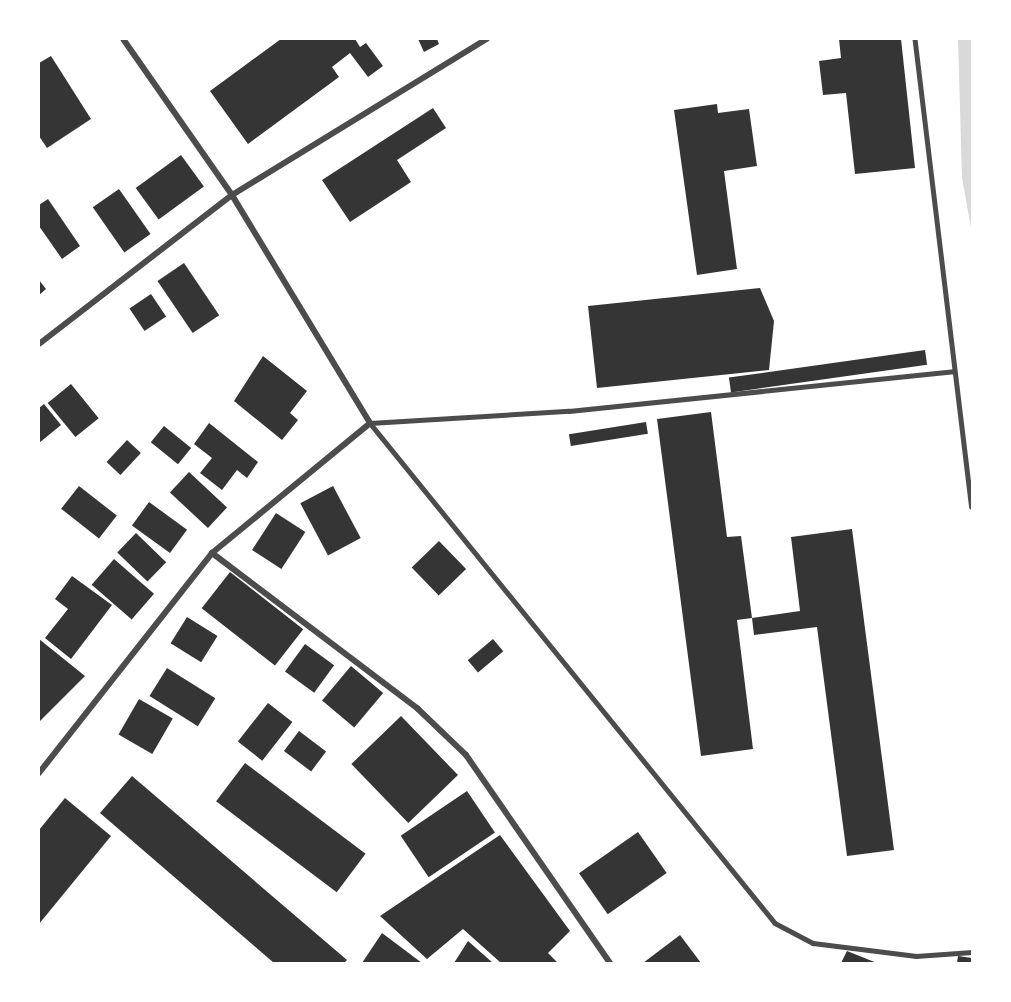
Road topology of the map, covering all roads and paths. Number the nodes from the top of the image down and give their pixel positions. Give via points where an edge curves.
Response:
1 (123, 39) edge
2 (487, 39) edge
3 (915, 39) edge
4 (232, 195) junction
5 (39, 344) edge
6 (953, 371) junction
7 (370, 423) junction
8 (972, 507) edge
9 (212, 553) junction
10 (39, 773) edge
11 (972, 952) edge
12 (609, 963) edge

1 - 4 street
2 - 4 street
3 - 6 lane
4 - 5 street
4 - 7 street
6 - 7 lane via 568,411
6 - 8 lane
7 - 9 street
7 - 11 lane via 775,923 813,943 916,956
9 - 10 street
9 - 12 street via 418,709 466,755

